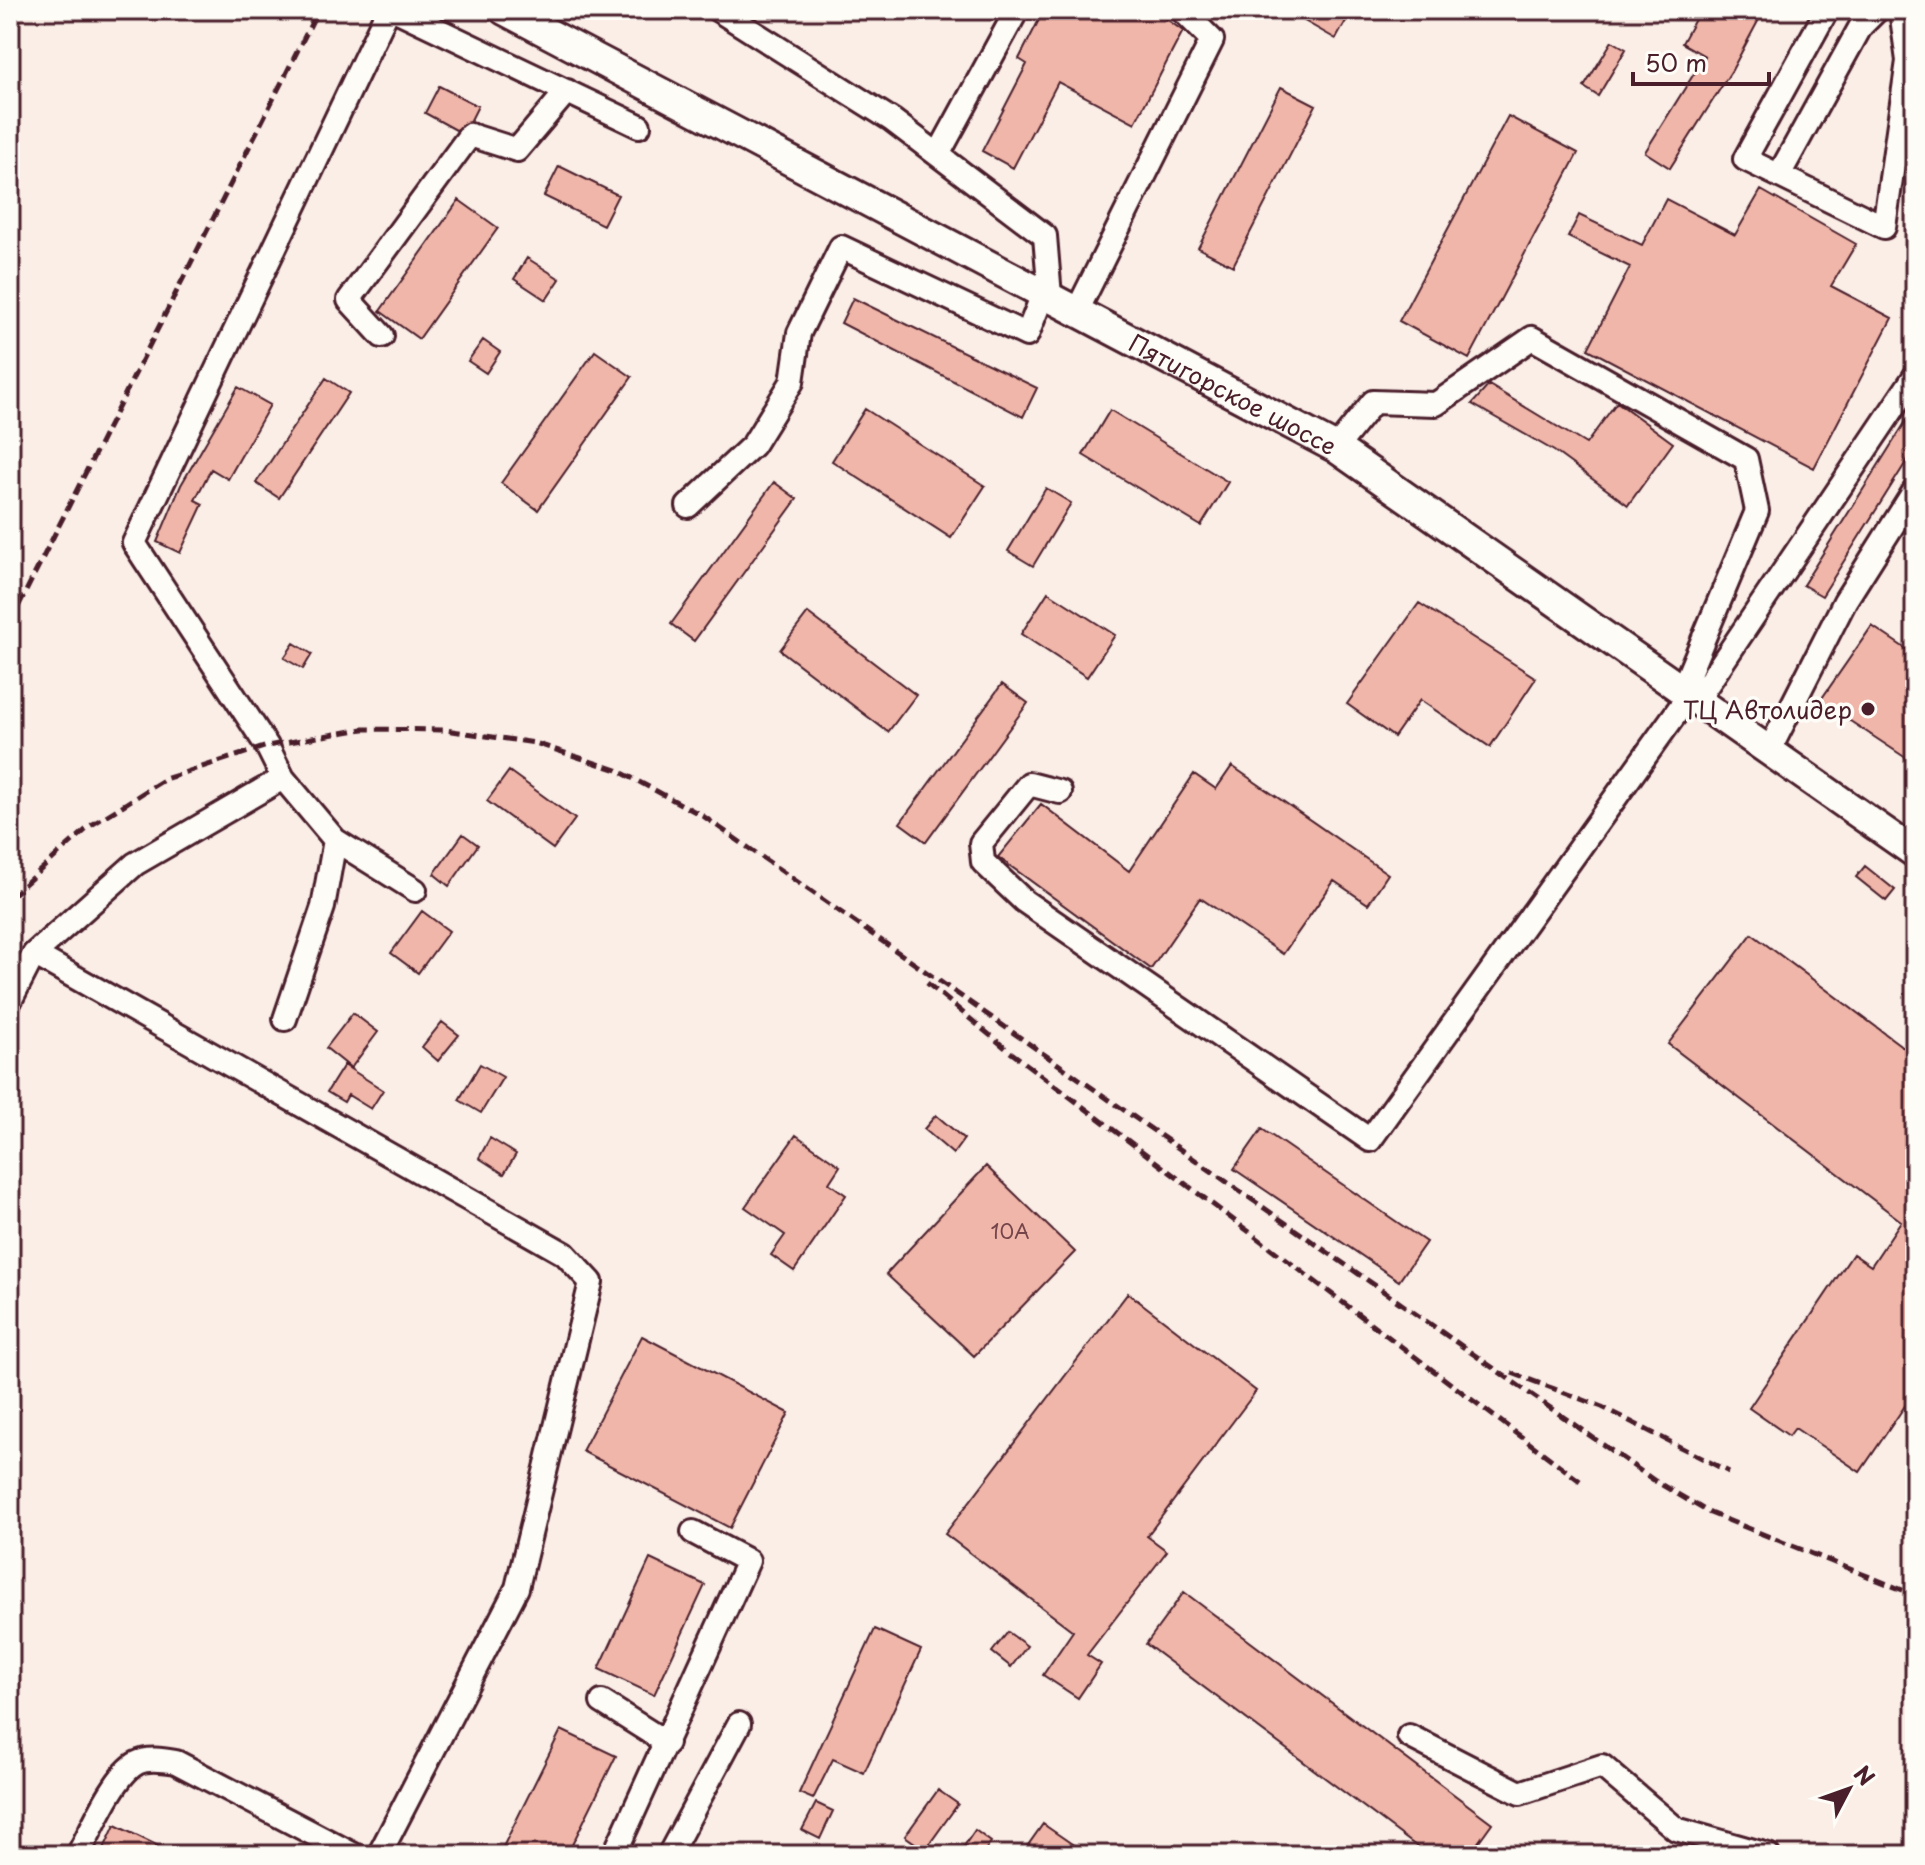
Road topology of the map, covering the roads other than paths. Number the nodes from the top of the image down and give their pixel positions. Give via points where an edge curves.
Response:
1 (388, 10) edge
2 (396, 10) edge
3 (504, 10) edge
4 (718, 10) edge
5 (1017, 10) edge
6 (1182, 10) edge
7 (1827, 10) edge
8 (1877, 10) edge
9 (1901, 10) edge
10 (567, 91) junction
11 (639, 126) dead end
12 (939, 153) junction
13 (1779, 175) junction
14 (1046, 295) junction
15 (1077, 311) junction
16 (382, 336) dead end
17 (1915, 376) edge
18 (1336, 448) junction
19 (1915, 490) edge
20 (688, 506) dead end
21 (1689, 695) junction
22 (1769, 751) junction
23 (283, 778) junction
24 (1060, 792) dead end
25 (335, 840) junction
26 (1915, 853) edge
27 (415, 890) dead end
28 (34, 954) junction
29 (10, 1001) edge
30 (285, 1019) dead end
31 (693, 1532) dead end
32 (602, 1702) dead end
33 (739, 1724) dead end
34 (1409, 1736) dead end
35 (667, 1743) junction
36 (78, 1855) edge
37 (354, 1855) edge
38 (379, 1855) edge
39 (614, 1855) edge
40 (669, 1855) edge
41 (1768, 1855) edge

1 - 23 lane via 134,543
2 - 10 lane
3 - 14 main road, Пятигорское шоссе
4 - 12 lane via 839,83
5 - 12 lane
6 - 15 lane via 1212,40
7 - 13 lane via 1745,159
8 - 13 lane via 1861,26
9 - 13 lane via 1908,61 1884,227
10 - 11 lane
10 - 16 lane via 517,150 470,135 349,300
12 - 14 lane via 1045,236
14 - 15 main road, Пятигорское шоссе
14 - 20 lane via 1027,335 841,247 799,333 792,382 753,445
15 - 18 main road, Пятигорское шоссе
17 - 21 lane
18 - 21 main road, Пятигорское шоссе
18 - 21 lane via 1373,402 1436,404 1532,338 1746,459 1757,511
19 - 22 lane via 1845,601
21 - 22 main road, Пятигорское шоссе
21 - 24 lane via 1370,1140 1024,901 983,862 981,843 1029,784
22 - 26 main road, Пятигорское шоссе
23 - 25 lane
23 - 28 lane via 135,864
25 - 27 lane
25 - 30 lane via 323,907
28 - 29 lane
28 - 38 lane via 565,1254 591,1282 517,1588
31 - 35 lane via 748,1561
32 - 35 lane
33 - 40 lane
34 - 41 lane via 1520,1793 1602,1766 1676,1829
35 - 39 lane
36 - 37 lane via 122,1777 138,1762 159,1760 176,1762

